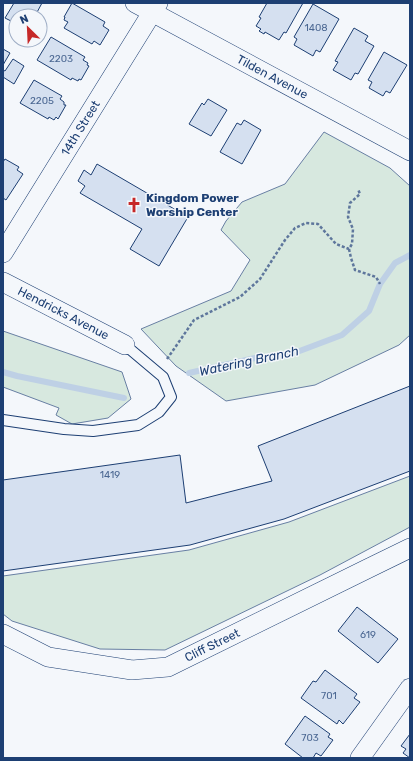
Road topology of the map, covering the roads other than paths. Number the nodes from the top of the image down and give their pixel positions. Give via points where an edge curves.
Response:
1 (135, 3) edge
2 (156, 8) edge
3 (410, 151) edge
4 (3, 253) edge
5 (3, 282) edge
6 (125, 345) joint
7 (3, 420) edge
8 (410, 548) edge
9 (3, 634) edge
10 (410, 688) edge
11 (360, 758) edge

1 - 2 street, Tilden Avenue
2 - 3 street, Tilden Avenue
2 - 4 street, 14th Street
5 - 6 street, Hendricks Avenue
6 - 7 lane via 163,377 171,397 159,412 138,425 93,431
8 - 9 street, Cliff Street via 168,667 132,670 48,657
10 - 11 street

